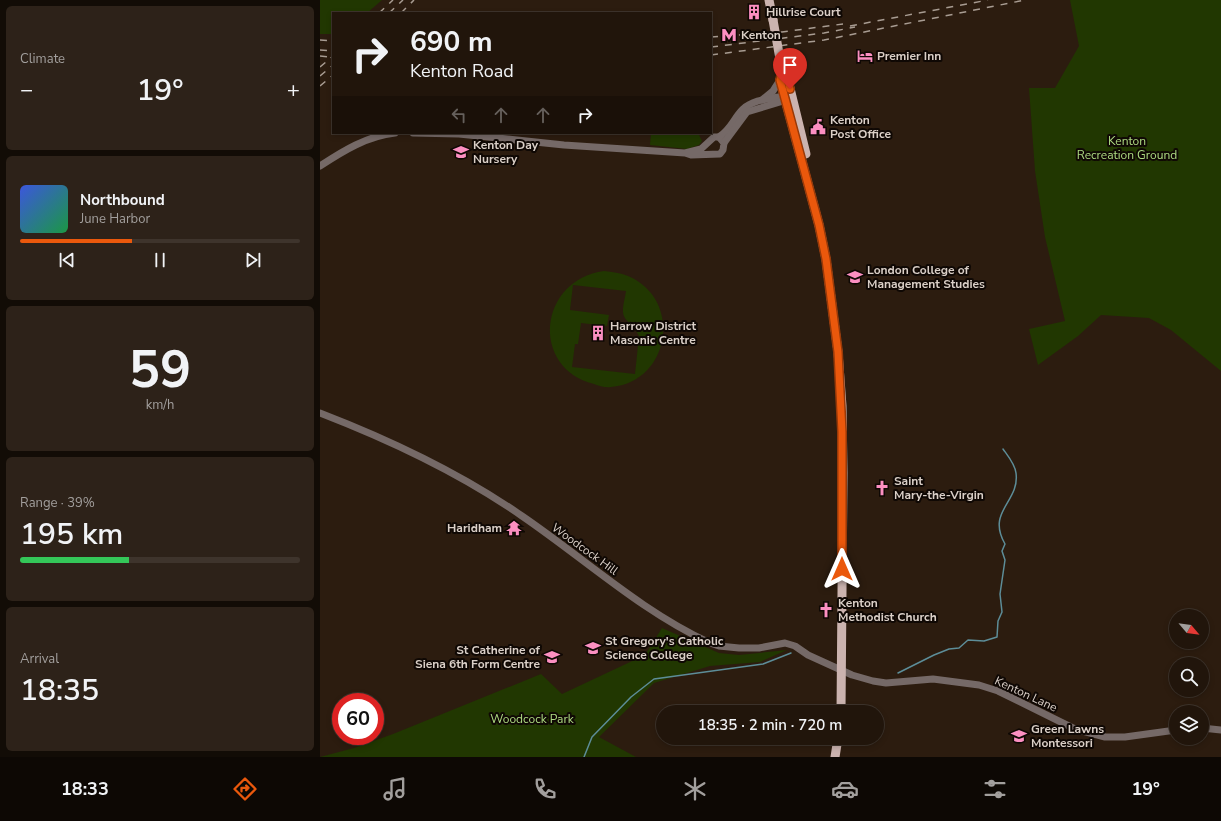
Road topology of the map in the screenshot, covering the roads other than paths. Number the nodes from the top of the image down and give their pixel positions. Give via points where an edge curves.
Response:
1 (769, 0) edge
2 (781, 76) junction
3 (788, 98) junction
4 (762, 100) junction
5 (388, 134) edge
6 (458, 134) edge
7 (719, 137) junction
8 (724, 143) junction
9 (706, 145) junction
10 (685, 153) junction
11 (710, 153) junction
12 (320, 166) edge
13 (320, 413) edge
14 (842, 671) junction
15 (841, 705) edge
16 (1209, 729) edge
17 (1221, 730) edge
18 (1169, 731) edge
19 (837, 745) edge
20 (836, 757) edge

1 - 2 main road, bridge
2 - 3 main road via 787,76
2 - 4 street via 772,91
3 - 4 street
3 - 8 street via 747,112
3 - 14 main road via 814,187 812,194 826,259 838,352 842,406
4 - 7 street via 743,109 727,132
5 - 12 street via 345,149
6 - 10 street via 564,145
7 - 8 street
7 - 9 street via 711,138
8 - 11 street via 722,152
9 - 10 street
9 - 11 street
10 - 11 street
13 - 14 street, Woodcock Hill via 383,438 467,482 522,516 655,614 691,634 719,646 759,648 785,643
14 - 15 main road
14 - 18 street, Kenton Lane via 873,681 933,679 979,685 998,691 1075,729 1105,737
16 - 17 street
19 - 20 main road

